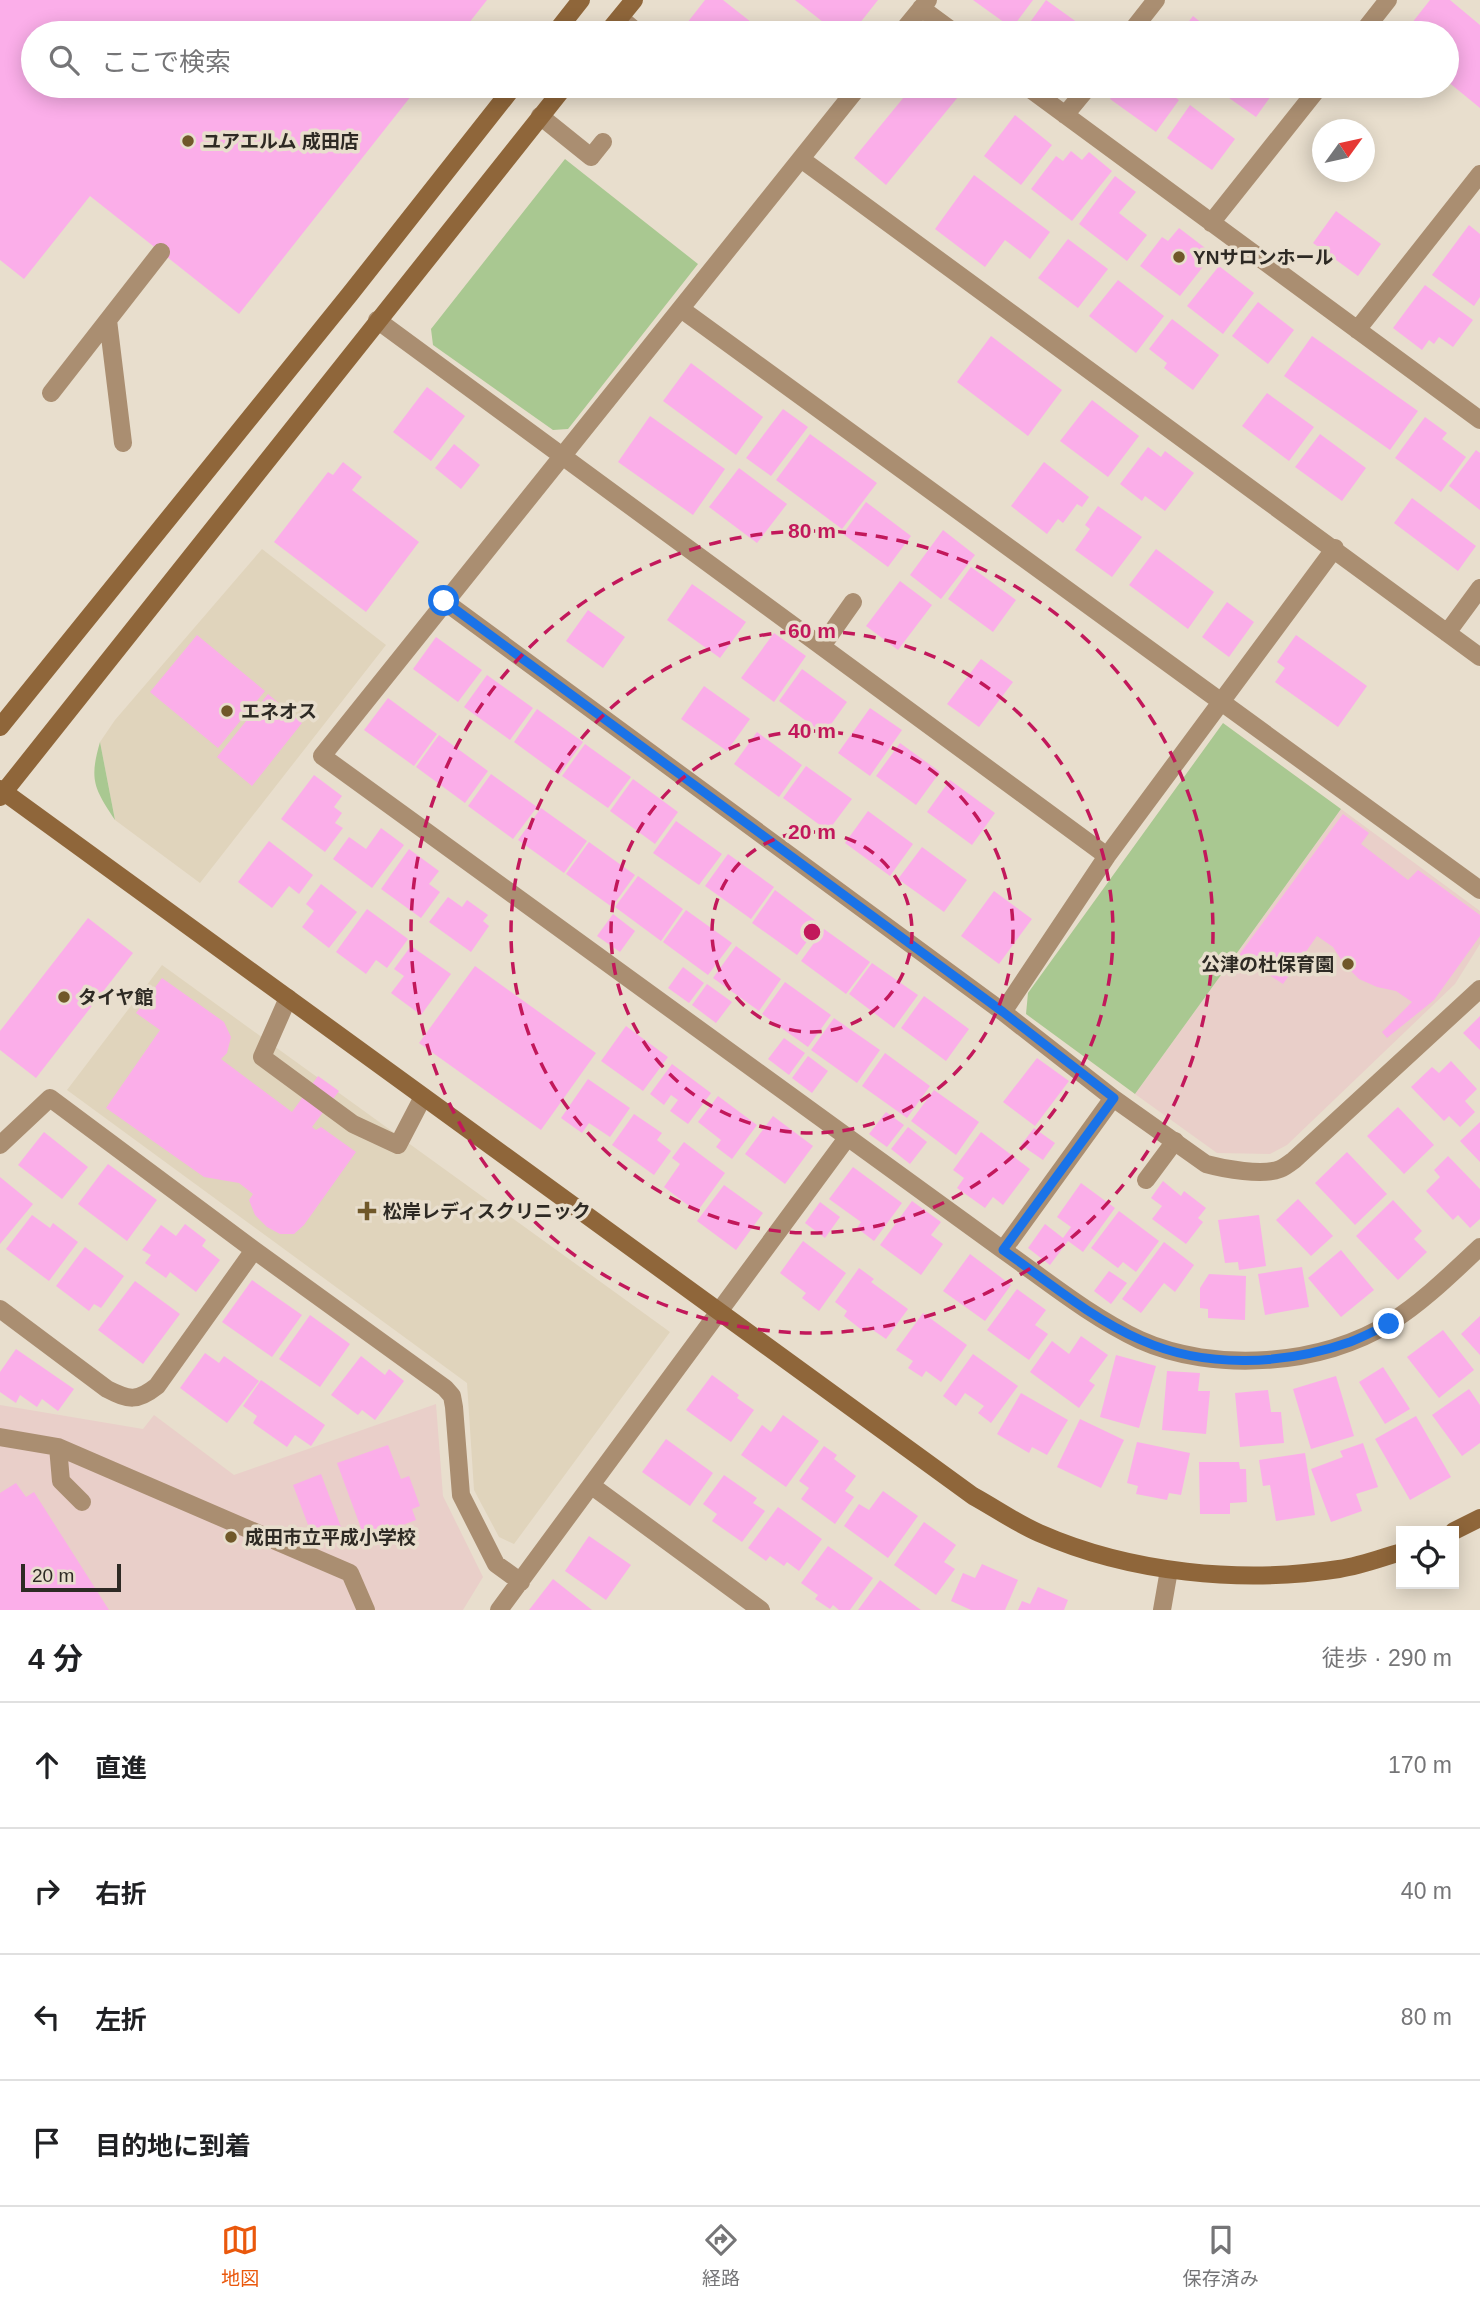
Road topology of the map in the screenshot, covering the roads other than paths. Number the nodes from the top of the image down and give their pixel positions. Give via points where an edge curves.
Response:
1 (581, 0) edge
2 (634, 0) edge
3 (1157, 0) edge
4 (1388, 0) edge
5 (924, 4) edge
6 (620, 18) junction
7 (564, 21) edge
8 (617, 21) edge
9 (624, 21) edge
10 (911, 21) edge
11 (942, 21) edge
12 (1140, 21) edge
13 (1371, 21) edge
14 (505, 98) edge
15 (555, 98) edge
16 (849, 98) edge
17 (1042, 98) edge
18 (1078, 98) edge
19 (1310, 98) edge
20 (1065, 115) junction
21 (540, 116) junction
22 (603, 142) dead end
23 (801, 159) junction
24 (1478, 179) edge
25 (1211, 223) junction
26 (161, 252) dead end
27 (681, 309) junction
28 (108, 320) junction
29 (377, 320) junction
30 (1357, 330) junction
31 (51, 393) dead end
32 (1480, 420) edge
33 (122, 443) dead end
34 (564, 456) junction
35 (1335, 548) junction
36 (1480, 588) edge
37 (444, 601) junction
38 (853, 602) dead end
39 (1447, 633) junction
40 (822, 646) junction
41 (1480, 657) edge
42 (1221, 701) junction
43 (0, 727) edge
44 (1, 793) edge
45 (1108, 856) junction
46 (1480, 890) edge
47 (1480, 989) edge
48 (288, 998) junction
49 (1003, 1012) junction
50 (424, 1097) junction
51 (1114, 1098) junction
52 (847, 1138) junction
53 (1175, 1141) junction
54 (0, 1145) edge
55 (1146, 1180) dead end
56 (1480, 1247) edge
57 (254, 1250) junction
58 (1003, 1250) junction
59 (0, 1309) edge
60 (719, 1311) junction
61 (0, 1437) edge
62 (58, 1447) junction
63 (593, 1486) junction
64 (82, 1502) dead end
65 (1480, 1518) edge
66 (1459, 1528) edge
67 (1396, 1553) edge
68 (1169, 1570) junction
69 (521, 1582) junction
70 (366, 1610) edge
71 (499, 1610) edge
72 (761, 1610) edge
73 (1162, 1610) edge

1 - 7 street
2 - 6 street
3 - 12 street
4 - 13 street
5 - 10 street
5 - 11 street
6 - 8 street
6 - 9 street
14 - 43 street
15 - 21 street
16 - 23 street
17 - 20 street
18 - 20 street
19 - 25 street
20 - 25 street
21 - 22 street via 591,157
21 - 29 street
23 - 27 street
23 - 35 street
24 - 30 street
25 - 30 street
26 - 28 street
27 - 34 street
27 - 42 street
28 - 31 street
28 - 33 street
29 - 34 street
29 - 44 street
30 - 32 street
34 - 37 street
34 - 40 street
35 - 39 street
35 - 42 street
36 - 39 street
37 - 49 street
37 - 52 street via 322,756
38 - 40 street
39 - 41 street
40 - 45 street
42 - 45 street
42 - 46 street
44 - 48 street
45 - 49 street
47 - 53 street via 1281,1169 1220,1168 1206,1164
48 - 50 street
48 - 50 street via 262,1057 343,1117 398,1145
49 - 51 street
50 - 60 street
51 - 53 street
51 - 58 street
52 - 58 street
52 - 60 street
53 - 55 street
54 - 57 street via 50,1098
56 - 58 street via 1423,1300 1389,1324 1308,1354 1265,1360 1185,1354 1142,1341 1101,1319
57 - 59 street via 157,1386 144,1397 126,1398 107,1390
57 - 69 street via 452,1396 461,1495 496,1564
60 - 63 street
60 - 68 street via 973,1496 1038,1533 1103,1555
61 - 62 street
62 - 64 street via 61,1481
62 - 70 street via 349,1573
63 - 69 street
63 - 72 street
65 - 66 street
67 - 68 street via 1341,1569 1269,1575
68 - 73 street
69 - 71 street

